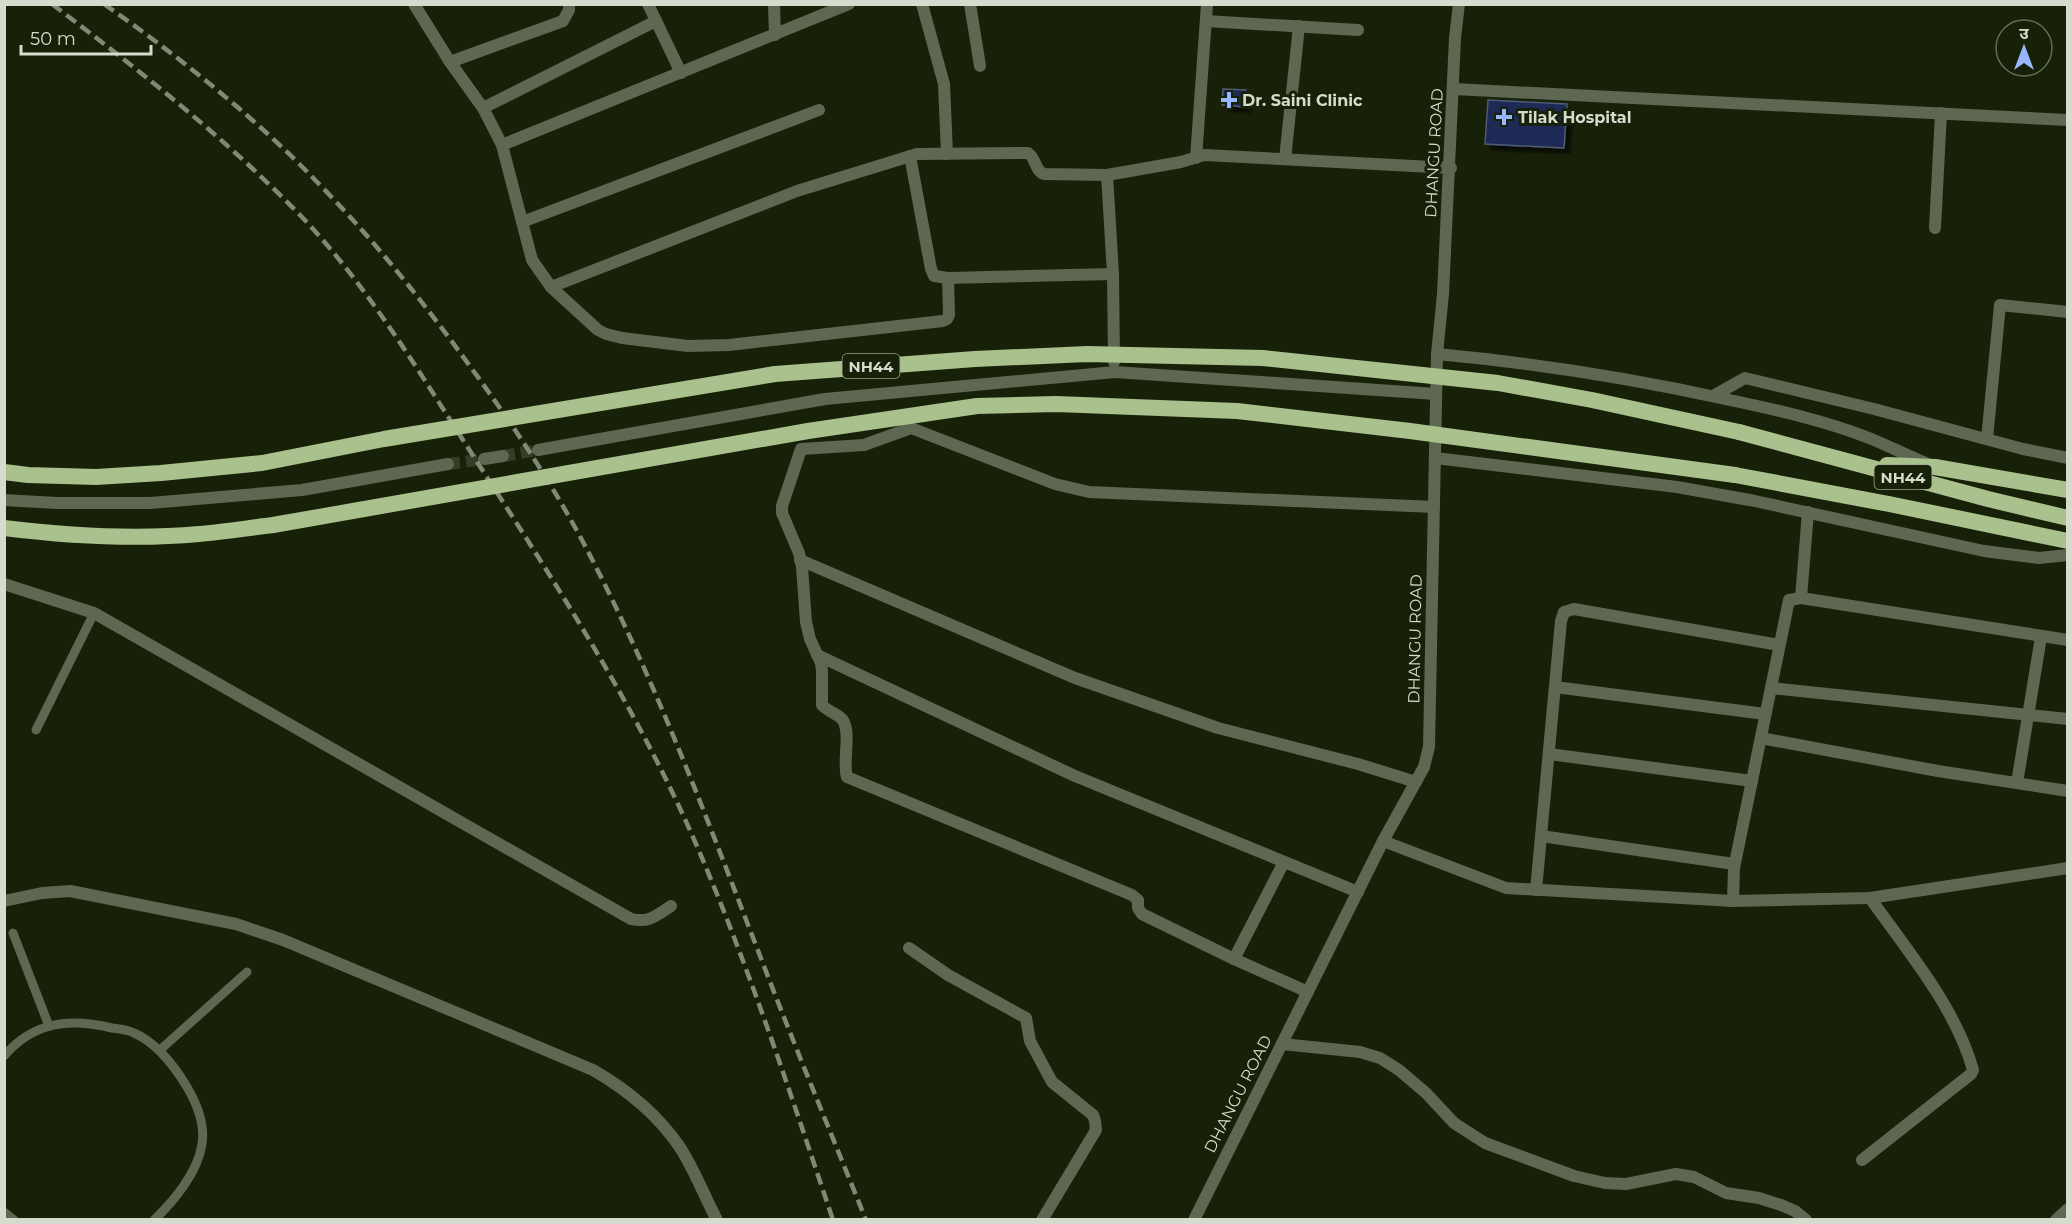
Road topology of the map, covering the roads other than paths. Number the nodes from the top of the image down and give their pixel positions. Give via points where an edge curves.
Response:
1 (414, 4) edge
2 (569, 4) edge
3 (648, 4) edge
4 (774, 4) edge
5 (849, 4) edge
6 (922, 4) edge
7 (970, 4) edge
8 (1207, 4) edge
9 (1459, 4) edge
10 (656, 21) junction
11 (1206, 21) junction
12 (1299, 26) junction
13 (1358, 30) dead end
14 (775, 35) junction
15 (450, 62) junction
16 (980, 66) dead end
17 (681, 73) junction
18 (1454, 89) junction
19 (483, 108) junction
20 (819, 110) dead end
21 (1941, 113) junction
22 (2067, 120) edge
23 (502, 145) junction
24 (947, 154) junction
25 (910, 156) junction
26 (1196, 158) junction
27 (1284, 159) junction
28 (1450, 168) junction
29 (1107, 175) junction
30 (522, 222) junction
31 (1935, 228) dead end
32 (1113, 274) junction
33 (948, 278) junction
34 (551, 287) junction
35 (2067, 312) edge
36 (1437, 354) junction
37 (1114, 372) junction
38 (1436, 394) junction
39 (1713, 396) junction
40 (1987, 439) junction
41 (538, 450) tunnel mouth
42 (503, 456) tunnel mouth
43 (1435, 458) junction
44 (2067, 458) edge
45 (484, 459) tunnel mouth
46 (448, 464) tunnel mouth
47 (1857, 464) junction
48 (1935, 467) junction
49 (4, 472) edge
50 (2067, 490) edge
51 (4, 500) edge
52 (1434, 507) junction
53 (1808, 512) junction
54 (2067, 518) edge
55 (4, 528) edge
56 (2067, 541) edge
57 (2067, 555) edge
58 (800, 560) junction
59 (4, 584) edge
60 (1801, 598) junction
61 (94, 614) junction
62 (2042, 637) junction
63 (2067, 640) edge
64 (1779, 645) junction
65 (817, 656) junction
66 (1555, 687) junction
67 (1771, 688) junction
68 (1765, 714) junction
69 (2029, 714) junction
70 (2067, 719) edge
71 (36, 730) dead end
72 (1761, 738) junction
73 (1549, 754) junction
74 (1752, 781) junction
75 (1416, 782) junction
76 (2017, 783) junction
77 (2067, 791) edge
78 (1541, 836) junction
79 (1383, 841) junction
80 (1284, 862) junction
81 (1734, 864) junction
82 (2067, 868) edge
83 (1536, 890) junction
84 (1358, 892) junction
85 (1870, 898) junction
86 (4, 901) edge
87 (1733, 901) junction
88 (671, 906) dead end
89 (13, 933) dead end
90 (909, 948) dead end
91 (1234, 959) junction
92 (247, 972) dead end
93 (1308, 992) junction
94 (49, 1026) junction
95 (1282, 1044) junction
96 (160, 1050) junction
97 (4, 1056) edge
98 (1862, 1160) dead end
99 (2067, 1209) edge
100 (4, 1212) edge
101 (14, 1220) edge
102 (154, 1220) edge
103 (717, 1220) edge
104 (1042, 1220) edge
105 (1194, 1220) edge
106 (1806, 1220) edge
107 (2056, 1220) edge

1 - 15 street
2 - 15 street via 563,21
3 - 10 street
4 - 14 street
5 - 14 street
6 - 24 street via 944,84
7 - 16 street
8 - 11 street
9 - 18 street, DHANGU ROAD
10 - 17 street
10 - 19 street
11 - 12 street
11 - 26 street
12 - 13 street
12 - 27 street
14 - 17 street
15 - 19 street
17 - 23 street
18 - 21 street
18 - 28 street, DHANGU ROAD
19 - 23 street
20 - 30 street
21 - 22 street
21 - 31 street
23 - 30 street
24 - 25 street
24 - 29 street via 1028,153 1041,173
25 - 33 street via 931,269 934,276
25 - 34 street via 797,191
26 - 27 street via 1204,155
26 - 29 street
27 - 28 street
28 - 36 street, DHANGU ROAD
29 - 32 street
30 - 34 street via 532,260
32 - 33 street
32 - 37 street
33 - 34 street via 949,315 943,321 704,346 606,334
35 - 40 street via 2000,305
36 - 38 street, DHANGU ROAD
36 - 39 street via 1640,381
37 - 38 street
37 - 41 street via 825,399
38 - 43 street, DHANGU ROAD
39 - 40 street via 1745,378
39 - 48 street via 1826,424
40 - 44 street
42 - 45 street
43 - 52 street, DHANGU ROAD
43 - 53 street via 1677,487
46 - 51 street via 302,490 150,503
47 - 48 highway
47 - 49 highway, NH44, bridge via 1739,432 1498,383 1263,358 1087,354 775,374 262,463 96,477
47 - 54 highway, NH44
48 - 50 highway
52 - 58 street via 1089,492 1055,484 911,428 864,445 801,449 781,510
52 - 75 street, DHANGU ROAD via 1429,747
53 - 57 street via 1984,551 2039,558
53 - 60 street
55 - 56 highway, NH44, bridge via 66,536 199,534 273,525 808,430 977,406 1033,404 1237,411 1410,431 1736,475
58 - 65 street via 806,622
58 - 75 street via 1075,678 1218,728
59 - 61 street
60 - 62 street
60 - 64 street via 1787,602
61 - 71 lane
61 - 88 street via 631,919 655,917
62 - 63 street
62 - 69 street
64 - 66 street via 1569,610 1562,617
64 - 67 street
65 - 80 street via 1075,776
65 - 91 street via 822,671 822,705 841,718 846,730 845,770 849,779 1132,895 1142,914
66 - 68 street
66 - 73 street
67 - 68 street
67 - 69 street
68 - 72 street
69 - 70 street
69 - 76 street
72 - 74 street
72 - 76 street
73 - 74 street
73 - 78 street
74 - 81 street
75 - 79 street, DHANGU ROAD
76 - 77 street
78 - 81 street
78 - 83 street
79 - 83 street via 1506,888
79 - 84 street, DHANGU ROAD
80 - 84 street
80 - 91 street
81 - 87 street
82 - 85 street
83 - 87 street
84 - 93 street, DHANGU ROAD
85 - 87 street
85 - 98 street via 1958,1029 1973,1070
86 - 103 street via 42,892 70,891 236,924 593,1070 646,1109 679,1146
89 - 94 lane
90 - 104 street via 948,975 1026,1018 1030,1041 1052,1082 1093,1115 1096,1130
91 - 93 street
92 - 96 lane
93 - 95 street, DHANGU ROAD
94 - 96 lane via 88,1023 134,1033
94 - 97 lane via 20,1041
95 - 105 street, DHANGU ROAD
95 - 106 street via 1360,1052 1380,1058 1426,1093 1454,1123 1485,1143 1574,1176 1605,1184 1676,1174 1694,1177 1726,1193 1781,1205
96 - 102 lane via 193,1097 200,1117 202,1143 180,1191
99 - 107 street
100 - 101 lane

